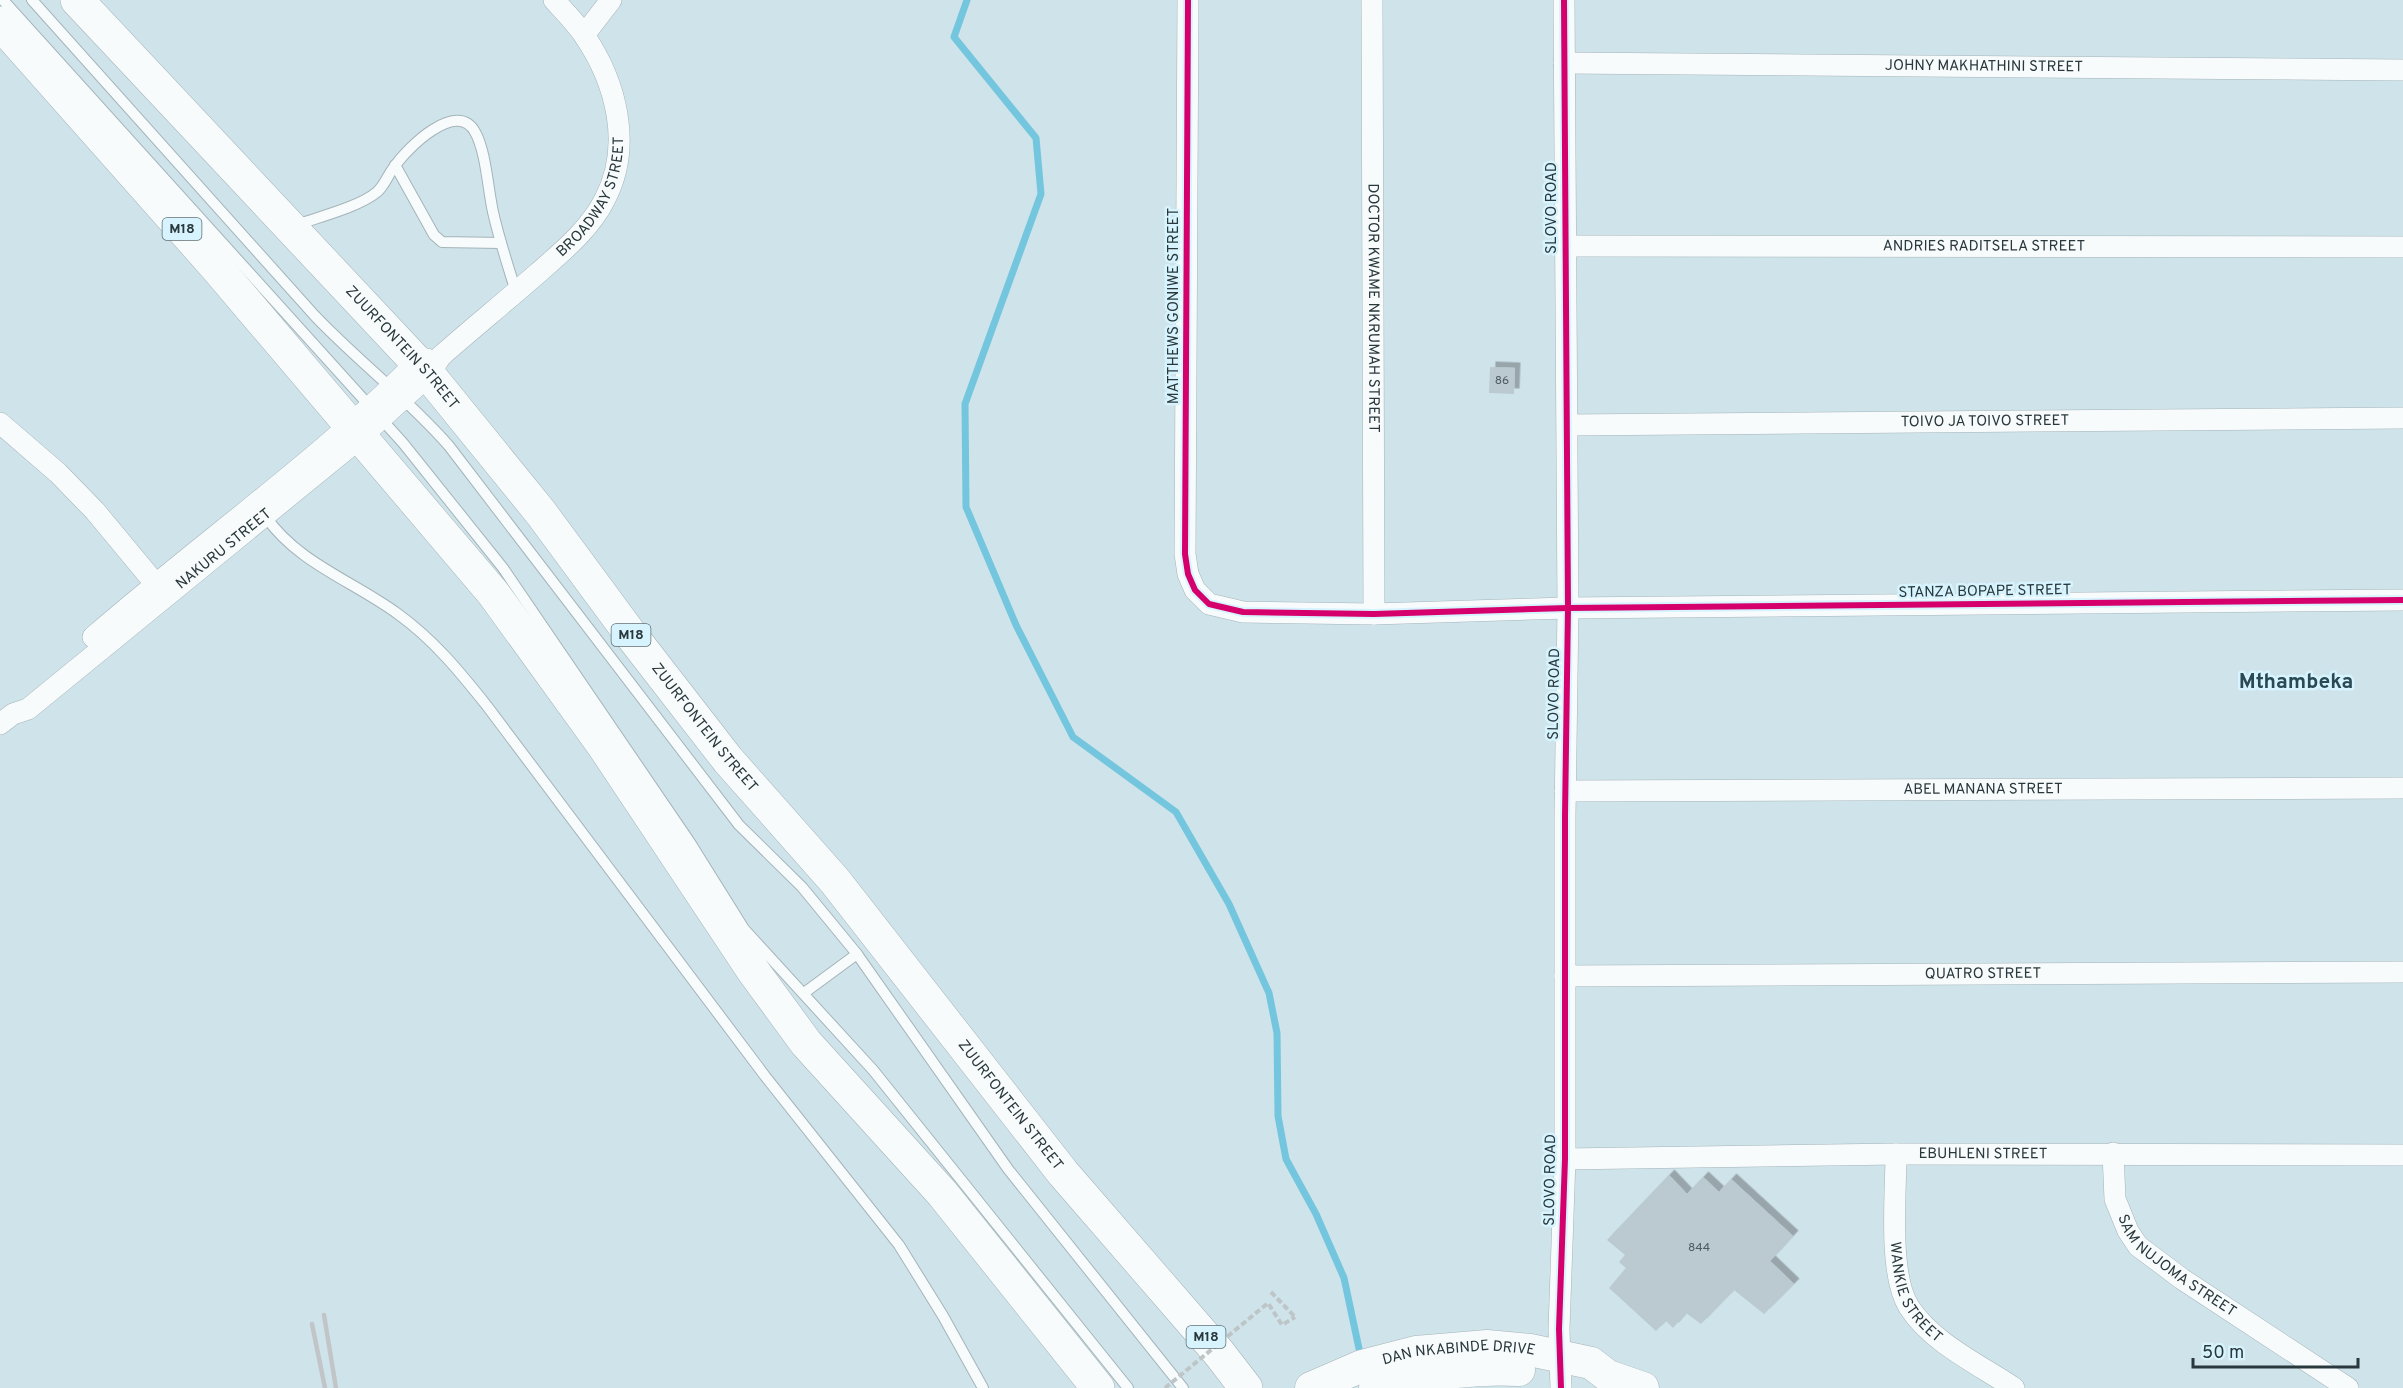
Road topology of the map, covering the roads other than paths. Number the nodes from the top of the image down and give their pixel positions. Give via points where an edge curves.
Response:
1 (3, 0) edge
2 (32, 0) edge
3 (77, 0) edge
4 (554, 0) edge
5 (611, 0) edge
6 (1188, 0) edge
7 (1372, 0) edge
8 (1564, 0) edge
9 (0, 23) edge
10 (584, 35) junction
11 (1564, 63) junction
12 (2403, 70) edge
13 (395, 165) junction
14 (292, 227) junction
15 (501, 243) junction
16 (1564, 246) junction
17 (2403, 247) edge
18 (516, 292) junction
19 (429, 364) junction
20 (398, 393) junction
21 (2403, 418) edge
22 (0, 423) edge
23 (366, 423) junction
24 (1568, 425) junction
25 (266, 517) junction
26 (160, 589) junction
27 (2403, 600) edge
28 (1209, 604) joint
29 (1568, 608) junction
30 (1374, 614) junction
31 (6, 719) edge
32 (2403, 788) edge
33 (1565, 791) junction
34 (857, 954) junction
35 (2403, 972) edge
36 (1565, 976) junction
37 (804, 993) junction
38 (2113, 1153) junction
39 (1896, 1154) junction
40 (2403, 1155) edge
41 (1565, 1159) junction
42 (1418, 1365) junction
43 (1560, 1373) edge
44 (1314, 1387) edge
45 (983, 1388) edge
46 (1098, 1388) edge
47 (1128, 1388) edge
48 (1183, 1388) edge
49 (1246, 1388) edge
50 (1375, 1388) edge
51 (1643, 1388) edge
52 (2014, 1388) edge
53 (2348, 1388) edge

1 - 23 lane via 317,351
2 - 20 lane via 315,316
3 - 14 main road, ZUURFONTEIN STREET / M18
4 - 10 street, BROADWAY STREET
5 - 10 street
6 - 28 street, MATTHEWS GONIWE STREET via 1185,554 1188,574
7 - 30 street, DOCTOR KWAME NKRUMAH STREET
8 - 11 street, SLOVO ROAD
9 - 23 main road, M18 via 217,268
10 - 18 street, BROADWAY STREET via 607,78 618,119 620,146 615,171 606,198 591,221
11 - 12 street, JOHNY MAKHATHINI STREET
11 - 16 street, SLOVO ROAD
13 - 14 lane via 373,195
13 - 15 lane via 434,235 442,242
13 - 15 lane via 435,128 452,120 468,124 479,142
14 - 19 main road, ZUURFONTEIN STREET / M18
15 - 18 lane
16 - 17 street, ANDRIES RADITSELA STREET
16 - 24 street, SLOVO ROAD
18 - 19 street, BROADWAY STREET
19 - 20 street, NAKURU STREET
19 - 49 main road, ZUURFONTEIN STREET / M18 via 728,760 835,881 1063,1173
20 - 23 street, NAKURU STREET
20 - 34 lane via 478,482 739,825 802,887
21 - 24 street, TOIVO JA TOIVO STREET
22 - 26 street via 88,503
23 - 25 street, NAKURU STREET
23 - 26 street, NAKURU STREET
23 - 37 lane via 503,568 689,841 744,929
23 - 46 main road, M18 via 539,655 754,972 806,1042 942,1194
24 - 29 street, SLOVO ROAD
25 - 26 street, NAKURU STREET
25 - 45 lane via 298,553 400,615 444,653 488,706 765,1076 899,1245
26 - 31 street, NAKURU STREET via 28,709
27 - 29 street, STANZA BOPAPE STREET
28 - 30 street, STANZA BOPAPE STREET via 1243,612
29 - 30 street, STANZA BOPAPE STREET
29 - 33 street, SLOVO ROAD
32 - 33 street, ABEL MANANA STREET
33 - 36 street, SLOVO ROAD
34 - 37 lane
34 - 48 lane via 1008,1169
35 - 36 street, QUATRO STREET
36 - 41 street, SLOVO ROAD
37 - 47 lane via 873,1070
38 - 39 street, EBUHLENI STREET
38 - 40 street, EBUHLENI STREET
38 - 53 street, SAM NUJOMA STREET via 2115,1199 2138,1246
39 - 41 street, EBUHLENI STREET
39 - 52 street, WANKIE STREET via 1897,1275 1910,1308 1939,1337
41 - 43 street, SLOVO ROAD
42 - 43 street, DAN NKABINDE DRIVE
42 - 44 street, DAN NKABINDE DRIVE via 1362,1366
42 - 50 street, DAN NKABINDE DRIVE
43 - 51 street, DAN NKABINDE DRIVE via 1587,1381 1608,1376

